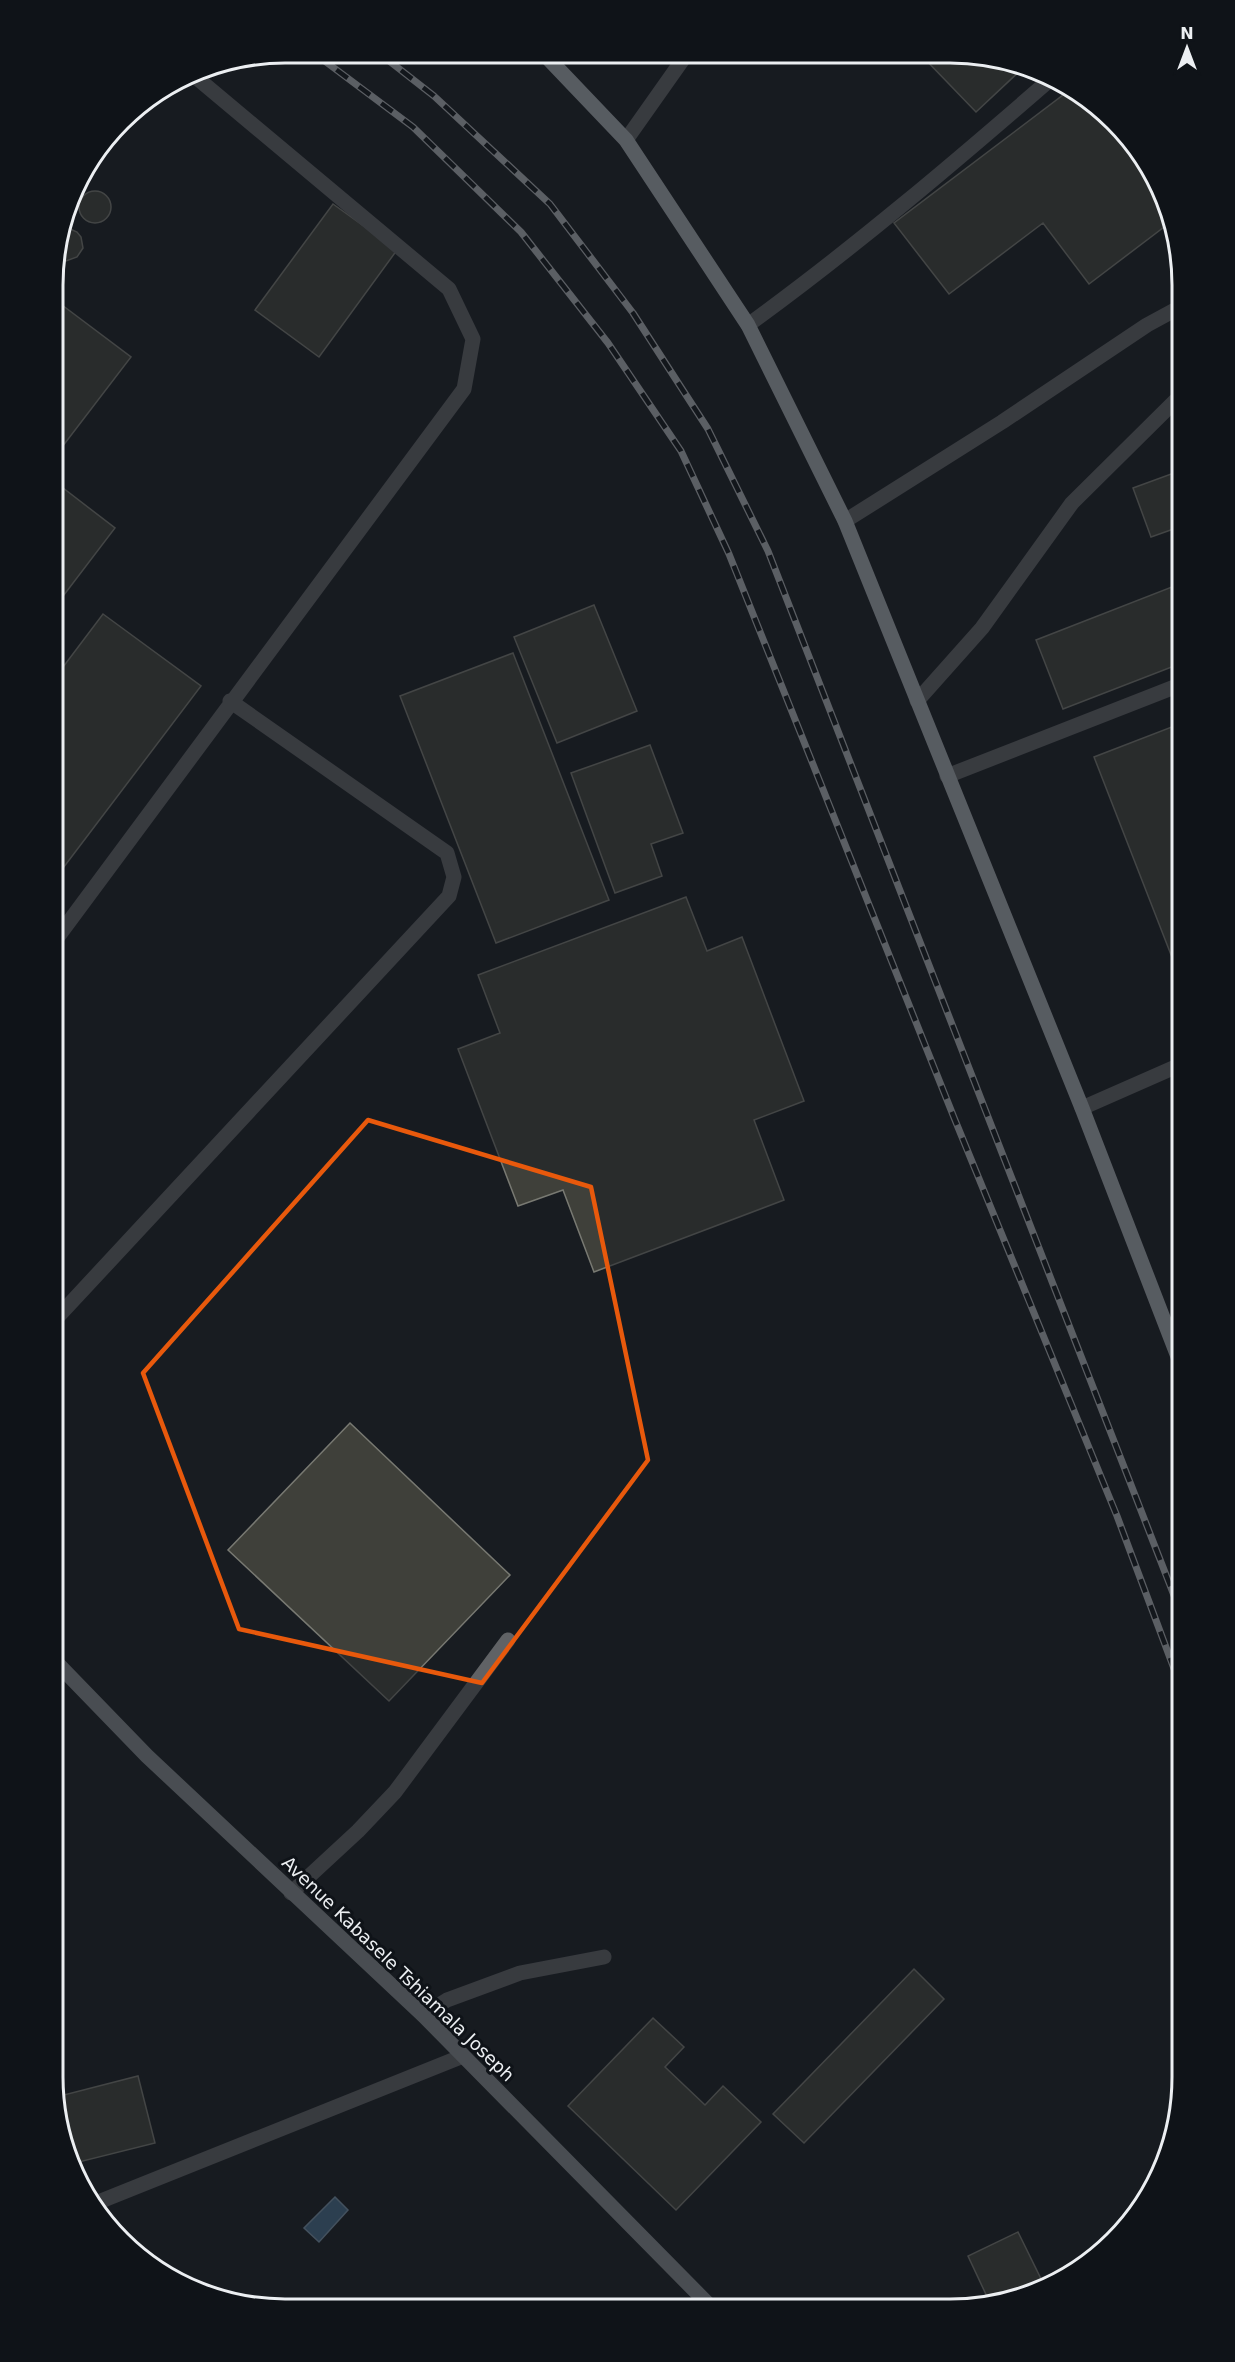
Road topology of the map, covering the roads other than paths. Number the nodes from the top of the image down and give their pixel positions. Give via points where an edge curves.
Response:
1 (553, 63) edge
2 (681, 63) edge
3 (200, 80) edge
4 (1044, 84) edge
5 (626, 140) junction
6 (1172, 311) edge
7 (748, 325) junction
8 (1172, 403) edge
9 (845, 521) junction
10 (1172, 688) edge
11 (230, 701) junction
12 (917, 701) junction
13 (947, 776) junction
14 (63, 930) edge
15 (1172, 1068) edge
16 (1082, 1108) junction
17 (63, 1311) edge
18 (1172, 1341) edge
19 (508, 1640) dead end
20 (63, 1669) edge
21 (291, 1893) junction
22 (604, 1957) dead end
23 (423, 2015) junction
24 (463, 2056) junction
25 (101, 2201) edge
26 (702, 2299) edge

1 - 5 main road
2 - 5 street
3 - 11 street via 449,289 473,339 464,389
4 - 7 street via 831,264
5 - 7 main road
6 - 9 street
7 - 9 main road
8 - 12 street via 1072,503 982,628
9 - 12 main road
10 - 13 street
11 - 14 street
11 - 17 street via 447,853 454,877 449,896
12 - 13 main road
13 - 16 main road
15 - 16 street
16 - 18 main road
19 - 21 street via 395,1792
20 - 21 main road, Avenue Kabasele Tshiamala Joseph via 147,1756
21 - 23 main road, Avenue Kabasele Tshiamala Joseph
22 - 23 street via 520,1973 447,2000
23 - 24 main road, Avenue Kabasele Tshiamala Joseph
24 - 25 street
24 - 26 main road, Avenue Kabasele Tshiamala Joseph

